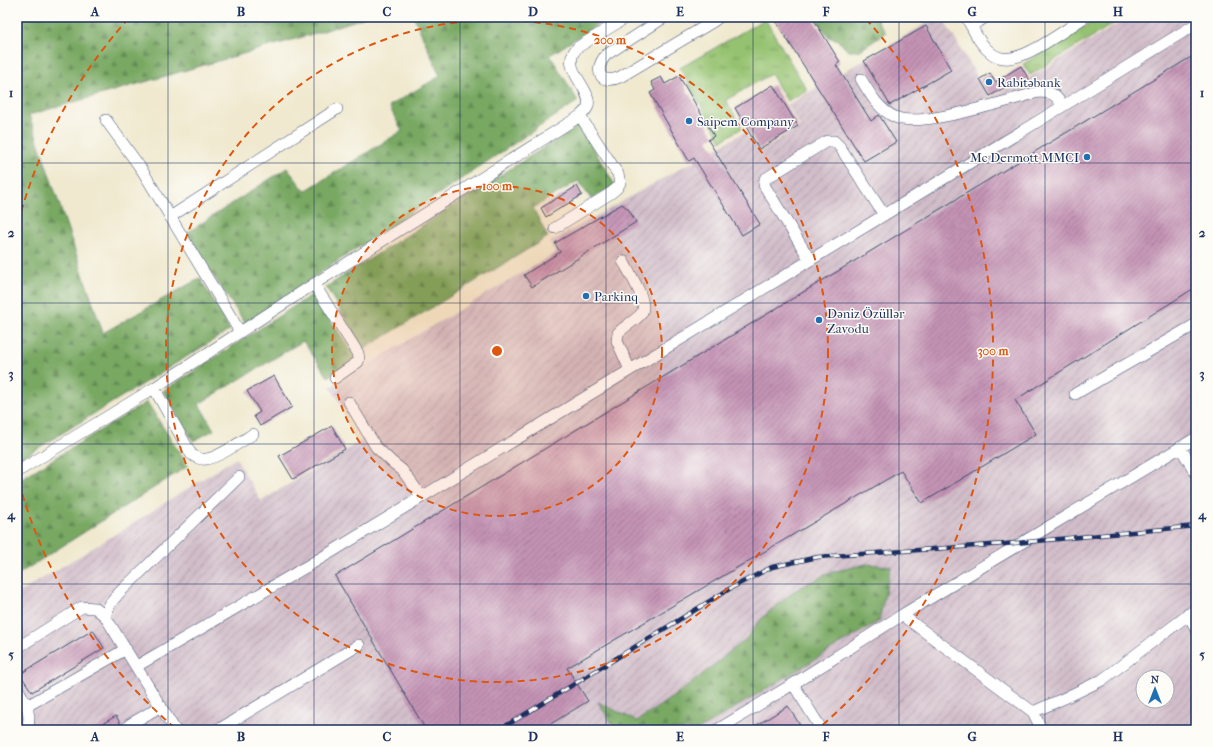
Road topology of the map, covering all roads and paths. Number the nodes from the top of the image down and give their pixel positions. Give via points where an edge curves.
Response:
1 (627, 17) edge
2 (665, 17) edge
3 (719, 17) edge
4 (986, 17) edge
5 (1085, 17) edge
6 (969, 21) edge
7 (1196, 24) edge
8 (861, 79) dead end
9 (1063, 106) junction
10 (337, 109) dead end
11 (580, 116) junction
12 (106, 120) dead end
13 (884, 215) junction
14 (170, 217) junction
15 (555, 228) dead end
16 (810, 260) junction
17 (623, 261) dead end
18 (314, 284) junction
19 (1196, 324) edge
20 (240, 332) junction
21 (630, 370) junction
22 (335, 378) dead end
23 (154, 388) junction
24 (1075, 394) dead end
25 (349, 402) dead end
26 (254, 434) dead end
27 (1196, 438) edge
28 (1180, 447) junction
29 (17, 472) edge
30 (1196, 473) edge
31 (239, 477) dead end
32 (422, 497) junction
33 (1192, 612) edge
34 (902, 615) junction
35 (105, 616) junction
36 (1196, 629) edge
37 (359, 645) dead end
38 (17, 648) edge
39 (126, 649) junction
40 (137, 666) junction
41 (793, 684) junction
42 (17, 687) edge
43 (27, 706) junction
44 (161, 706) junction
45 (1033, 712) junction
46 (129, 725) dead end
47 (28, 730) edge
48 (175, 730) edge
49 (218, 730) edge
50 (717, 730) edge
51 (822, 730) edge
52 (1042, 730) edge

1 - 11 street via 573,52 573,69 589,105
2 - 3 street via 606,55 600,62 599,74 604,79 620,77
4 - 6 street
5 - 6 street via 1034,49 1010,58 1000,58 990,52
7 - 9 street
8 - 9 street via 881,108 904,120 947,116 1040,92 1055,95
9 - 13 street
10 - 14 street
11 - 15 street via 618,174 620,183 611,193
11 - 18 street
12 - 14 street via 142,170
13 - 16 street
13 - 16 street via 834,141 827,141 774,173 765,179 764,186
14 - 20 street
16 - 21 street
17 - 21 street via 642,298 643,309 641,315 618,333 617,341
18 - 20 street
18 - 22 street via 360,359
19 - 24 street
20 - 23 street
21 - 32 street
23 - 26 street via 196,458 204,460 214,457
23 - 29 street
25 - 32 street via 376,447 402,470
27 - 28 street
28 - 30 street
28 - 34 street
31 - 35 street via 119,593
32 - 40 street
33 - 36 street
33 - 45 street via 1102,680
34 - 41 street
34 - 45 street
35 - 38 street via 95,608 82,607
35 - 39 street
37 - 49 street
39 - 40 street
39 - 43 street
40 - 44 street
41 - 50 street
41 - 51 street
42 - 43 street
43 - 47 street via 30,717
44 - 46 street
44 - 48 street
45 - 52 street

